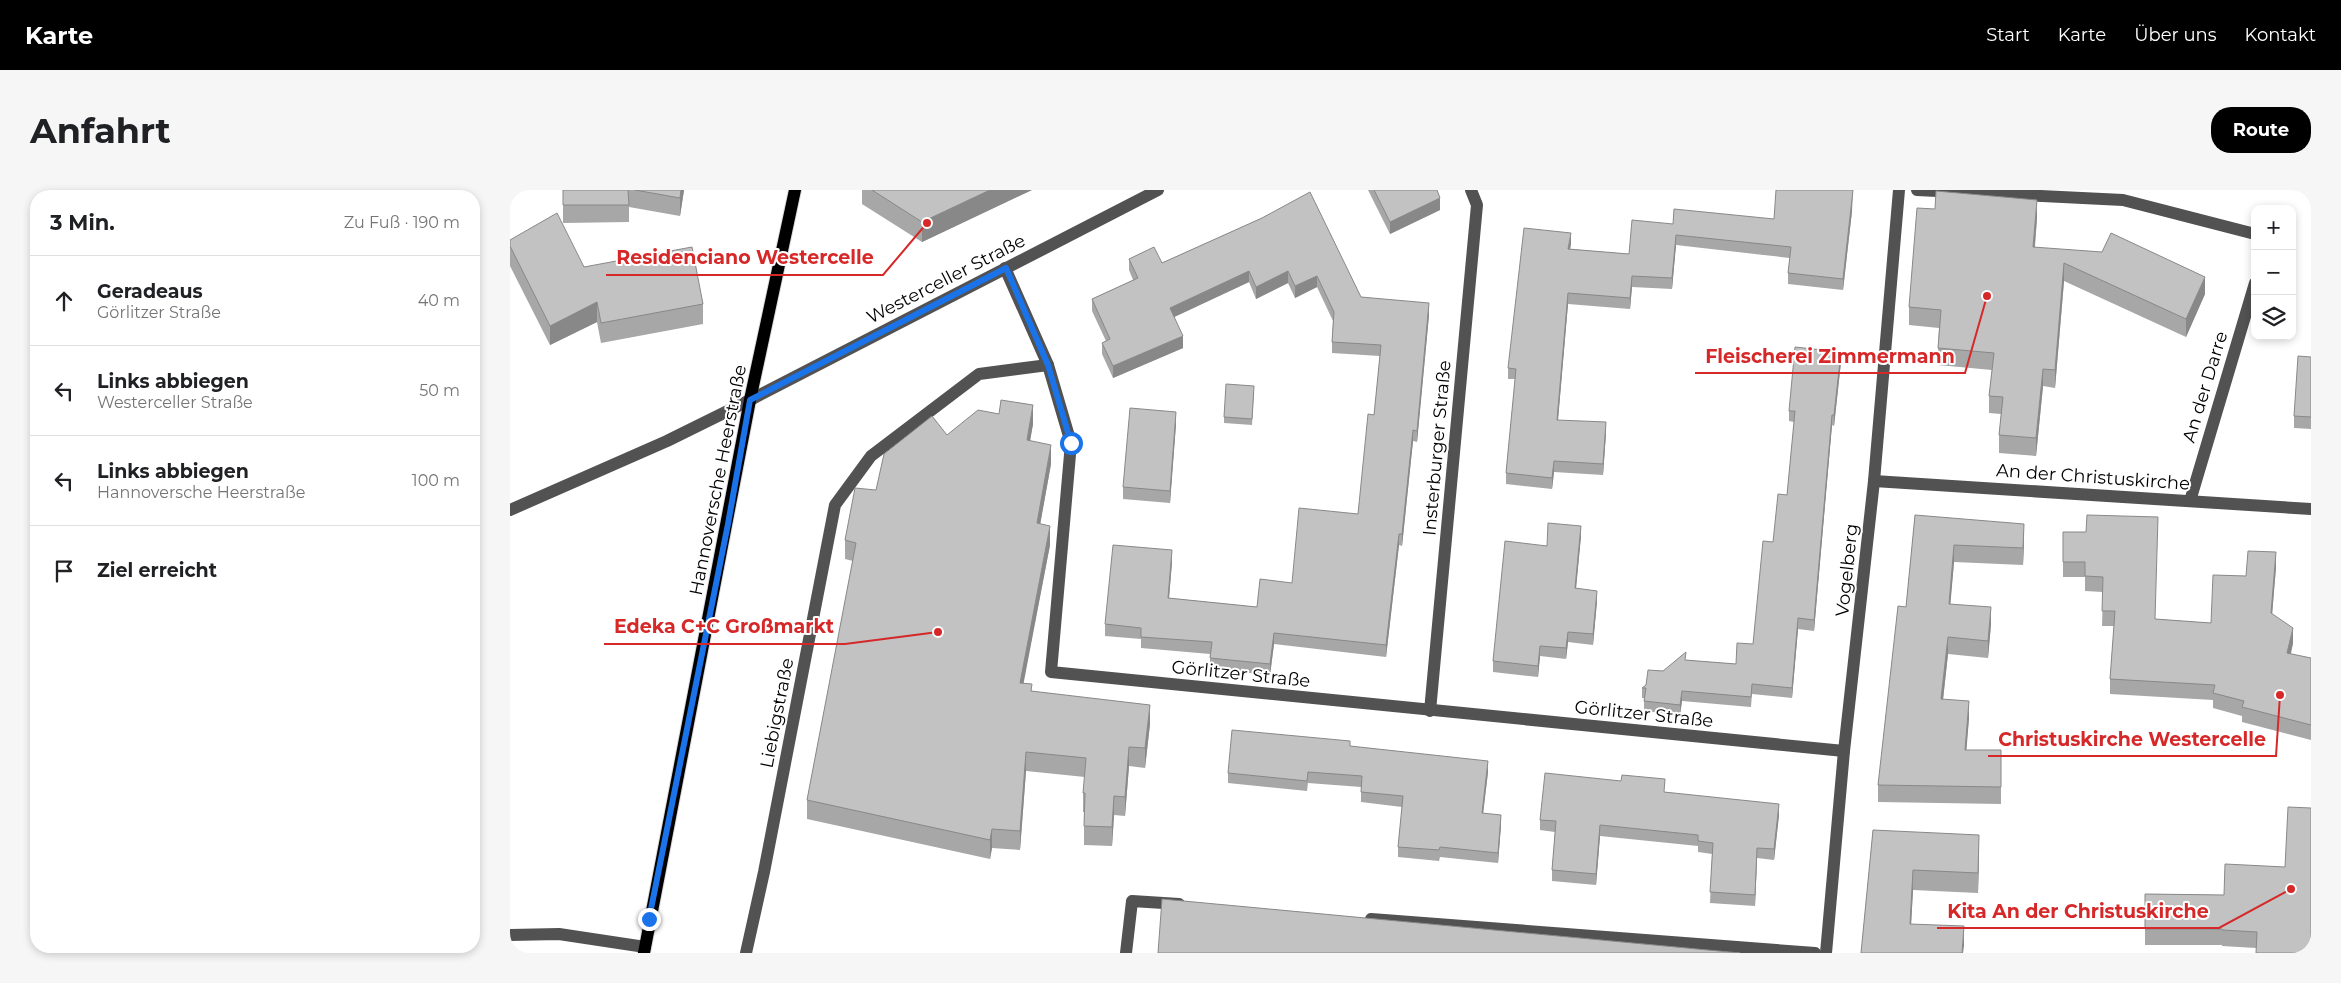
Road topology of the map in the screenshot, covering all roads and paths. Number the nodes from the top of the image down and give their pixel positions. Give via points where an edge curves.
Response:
1 (795, 190) edge
2 (1158, 190) edge
3 (1471, 190) edge
4 (1899, 190) edge
5 (1918, 190) edge
6 (2251, 233) edge
7 (1006, 268) junction
8 (2251, 295) edge
9 (1048, 365) junction
10 (750, 400) junction
11 (1874, 481) junction
12 (2190, 501) junction
13 (2311, 509) edge
14 (510, 510) edge
15 (1430, 711) junction
16 (1844, 751) junction
17 (1191, 905) edge
18 (1360, 918) edge
19 (510, 935) edge
20 (644, 950) edge
21 (746, 953) edge
22 (1126, 953) edge
23 (1814, 953) edge
24 (1826, 953) edge

1 - 10 main road, Hannoversche Heerstraße
2 - 7 street, Westerceller Straße
3 - 15 street, Insterburger Straße via 1477,205
4 - 11 street, Vogelberg
5 - 6 street via 2123,200
7 - 9 street, Görlitzer Straße
7 - 10 street, Westerceller Straße
8 - 12 street, An der Darre
9 - 15 street, Görlitzer Straße via 1071,443 1051,672
9 - 21 street, Liebigstraße via 979,374 871,456 835,505
10 - 14 street, Westerceller Straße via 667,442
10 - 20 main road, Hannoversche Heerstraße
11 - 12 street, An der Christuskirche
11 - 16 street, Vogelberg
12 - 13 street, An der Christuskirche
15 - 16 street, Görlitzer Straße
16 - 24 street, Vogelberg
17 - 22 street via 1132,901
18 - 23 street
19 - 20 street via 559,934

